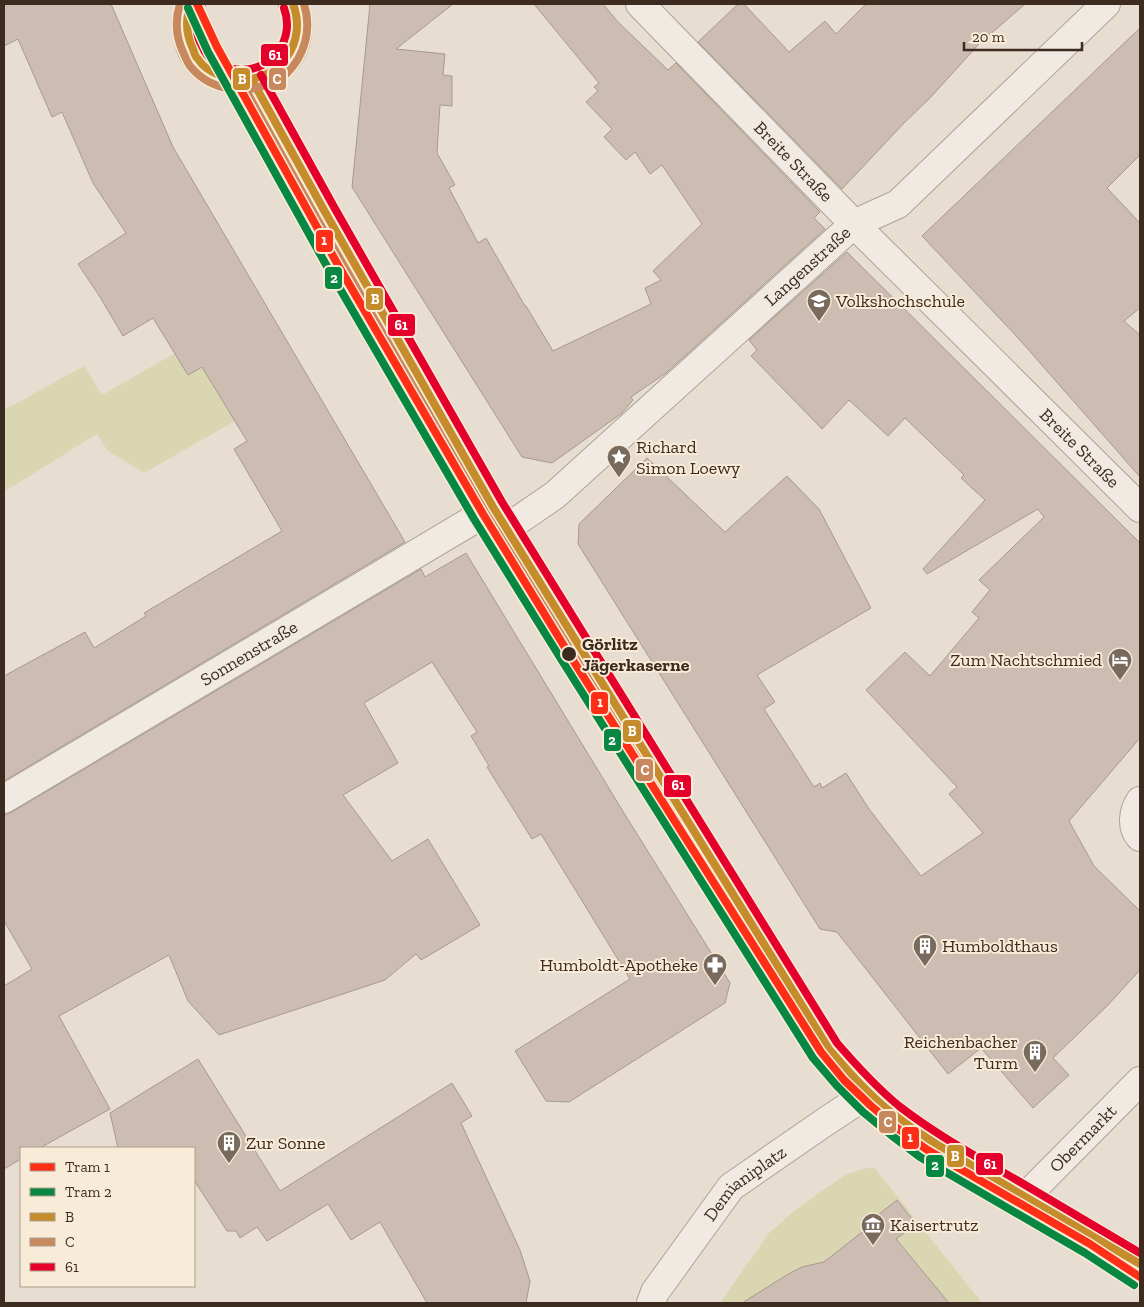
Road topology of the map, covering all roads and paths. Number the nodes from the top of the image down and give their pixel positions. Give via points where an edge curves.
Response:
1 (191, 4) edge
2 (293, 4) edge
3 (640, 4) edge
4 (1106, 4) edge
5 (252, 80) junction
6 (854, 224) junction
7 (1140, 508) edge
8 (500, 518) junction
9 (4, 798) edge
10 (1140, 801) edge
11 (1140, 837) edge
12 (1140, 1081) edge
13 (869, 1093) junction
14 (1027, 1197) junction
15 (1140, 1264) edge
16 (651, 1303) edge

1 - 5 street via 186,20 187,32 195,55 202,64 223,77
2 - 5 street via 298,24 296,41 288,56 277,68
3 - 6 street, Breite Straße
4 - 6 street, Langenstraße via 898,204
5 - 8 street
6 - 7 street, Breite Straße
6 - 8 street, Langenstraße via 555,495
8 - 9 street, Sonnenstraße via 483,514
8 - 13 street via 829,1049
10 - 11 street via 1133,824
12 - 14 street, Obermarkt
13 - 14 street via 918,1132
13 - 16 street, Demianiplatz via 731,1187 655,1292
14 - 15 street

